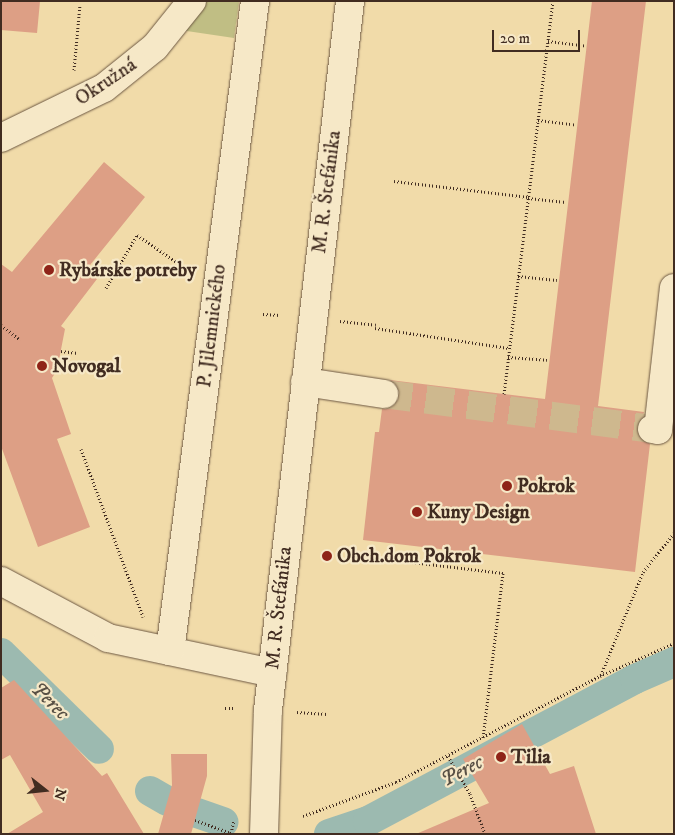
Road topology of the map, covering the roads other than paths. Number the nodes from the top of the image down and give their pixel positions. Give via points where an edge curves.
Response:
1 (192, 1) edge
2 (255, 1) edge
3 (350, 1) edge
4 (1, 138) edge
5 (674, 288) edge
6 (305, 382) junction
7 (384, 394) tunnel mouth
8 (655, 430) dead end
9 (1, 581) edge
10 (170, 652) junction
11 (272, 673) junction
12 (264, 834) edge

1 - 4 street, Okružná via 155,47 104,88
2 - 10 street, P. Jilemnického
3 - 6 street, M. R. Štefánika
5 - 8 street
6 - 7 street
6 - 11 street, M. R. Štefánika
9 - 10 street via 108,638
10 - 11 street
11 - 12 street, M. R. Štefánika

